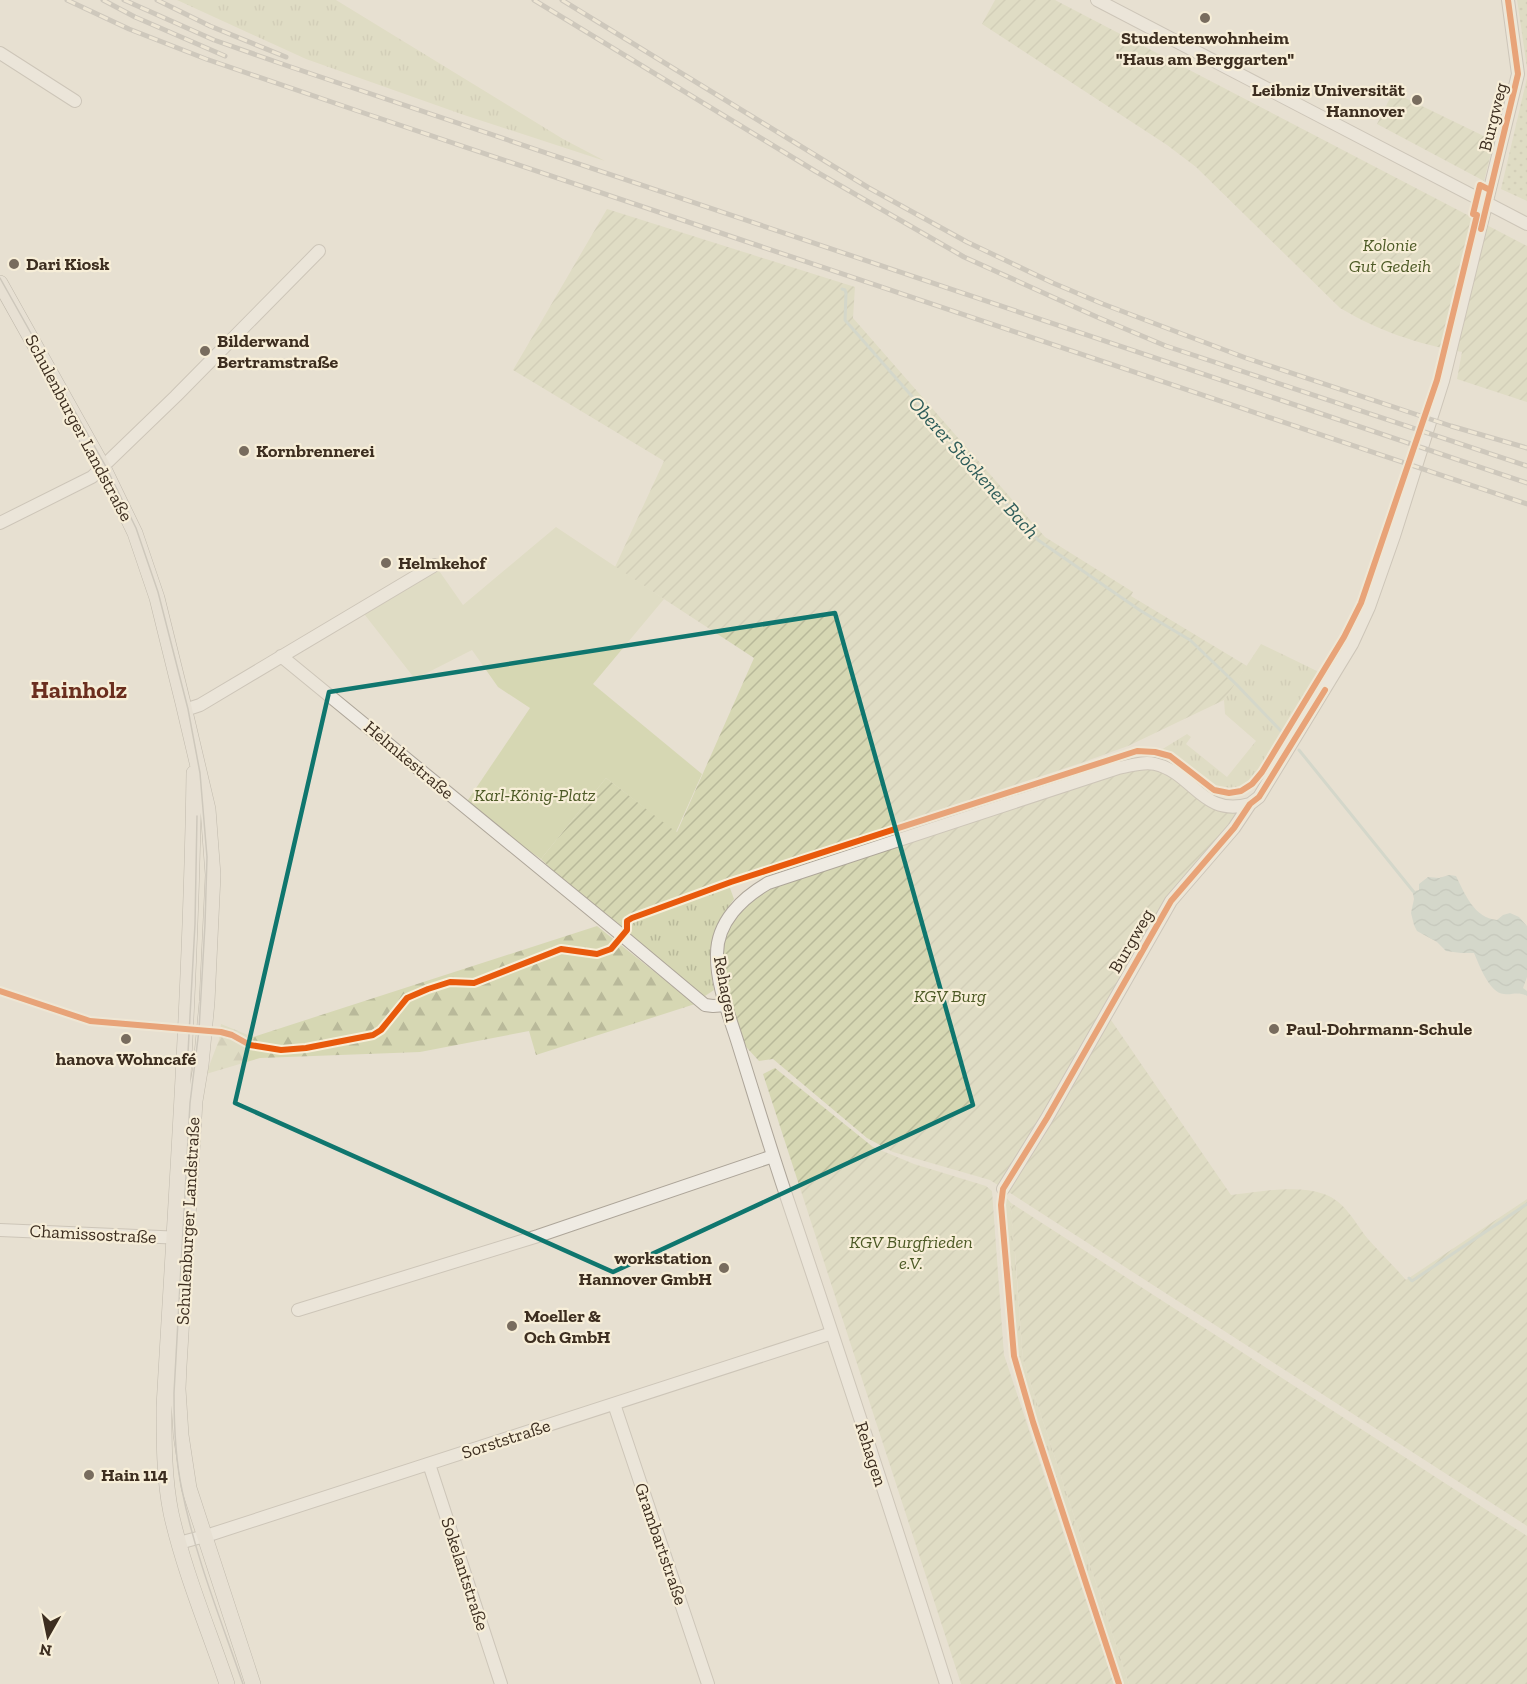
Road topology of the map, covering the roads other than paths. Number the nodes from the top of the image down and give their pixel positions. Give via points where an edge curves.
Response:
1 (1097, 0) edge
2 (1508, 0) edge
3 (0, 53) edge
4 (75, 100) dead end
5 (1487, 204) junction
6 (1527, 224) edge
7 (319, 251) dead end
8 (0, 283) edge
9 (104, 466) junction
10 (0, 523) edge
11 (435, 565) dead end
12 (281, 656) junction
13 (185, 710) junction
14 (1250, 804) junction
15 (726, 1005) junction
16 (772, 1156) junction
17 (1003, 1189) dead end
18 (0, 1230) edge
19 (180, 1238) junction
20 (298, 1310) dead end
21 (832, 1333) junction
22 (614, 1404) junction
23 (429, 1464) junction
24 (203, 1536) junction
25 (179, 1543) junction
26 (227, 1684) edge
27 (253, 1684) edge
28 (501, 1684) edge
29 (708, 1684) edge
30 (946, 1684) edge

1 - 5 street
2 - 5 street, Burgweg via 1518,75
3 - 4 street
5 - 6 street
5 - 14 street, Burgweg via 1443,381 1369,607 1311,713 1259,797
7 - 9 street
8 - 9 main road, Schulenburger Landstraße
9 - 10 street via 92,477
9 - 13 main road, Schulenburger Landstraße via 146,563
11 - 12 street
12 - 13 street
12 - 15 street, Helmkestraße via 705,1005
13 - 19 main road, Schulenburger Landstraße via 208,809 213,874 207,1002
14 - 15 street, Rehagen via 1229,808 1212,802 1174,772 1154,763 1142,763 768,884 749,894 725,924 717,965
14 - 17 street, Burgweg via 1171,901
15 - 16 street, Rehagen
16 - 20 street via 538,1236
16 - 21 street, Rehagen
18 - 19 street, Chamissostraße
19 - 24 main road, Schulenburger Landstraße via 181,1435 189,1488
19 - 25 main road, Schulenburger Landstraße via 164,1407 171,1511
21 - 22 street, Sorststraße
21 - 30 street, Rehagen
22 - 23 street, Sorststraße
22 - 29 street, Grambartstraße
23 - 24 street, Sorststraße
23 - 28 street, Sokelantstraße
24 - 25 street, Sorststraße
24 - 27 main road, Schulenburger Landstraße
25 - 26 main road, Schulenburger Landstraße

